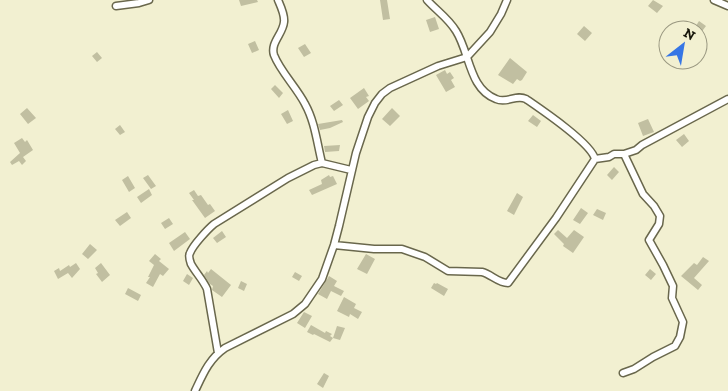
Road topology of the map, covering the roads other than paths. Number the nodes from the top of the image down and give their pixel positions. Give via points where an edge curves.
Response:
1 (149, 0) edge
2 (278, 0) edge
3 (427, 0) edge
4 (506, 0) edge
5 (714, 0) edge
6 (116, 6) dead end
7 (728, 6) edge
8 (467, 57) junction
9 (728, 99) edge
10 (624, 154) junction
11 (594, 159) junction
12 (322, 163) junction
13 (351, 170) junction
14 (334, 245) junction
15 (218, 353) junction
16 (623, 373) dead end
17 (195, 391) edge

1 - 6 street
2 - 12 street via 284,22 275,42 274,56 306,105
3 - 8 street via 446,16 461,39
4 - 8 street via 490,32
5 - 7 street
8 - 11 street via 473,75 488,94 502,101 516,97 526,99 580,139
8 - 13 street via 438,66 382,94 368,117
9 - 10 street
10 - 11 street
10 - 16 street via 643,194 660,216 650,240 673,286 672,298 683,322 675,346
11 - 14 street via 508,283 482,272 448,271 425,257 402,249
12 - 13 street
12 - 15 street via 288,178 214,224 190,252 191,264 207,289
13 - 14 street
14 - 15 street via 322,279 305,304 293,314
15 - 17 street via 205,369

